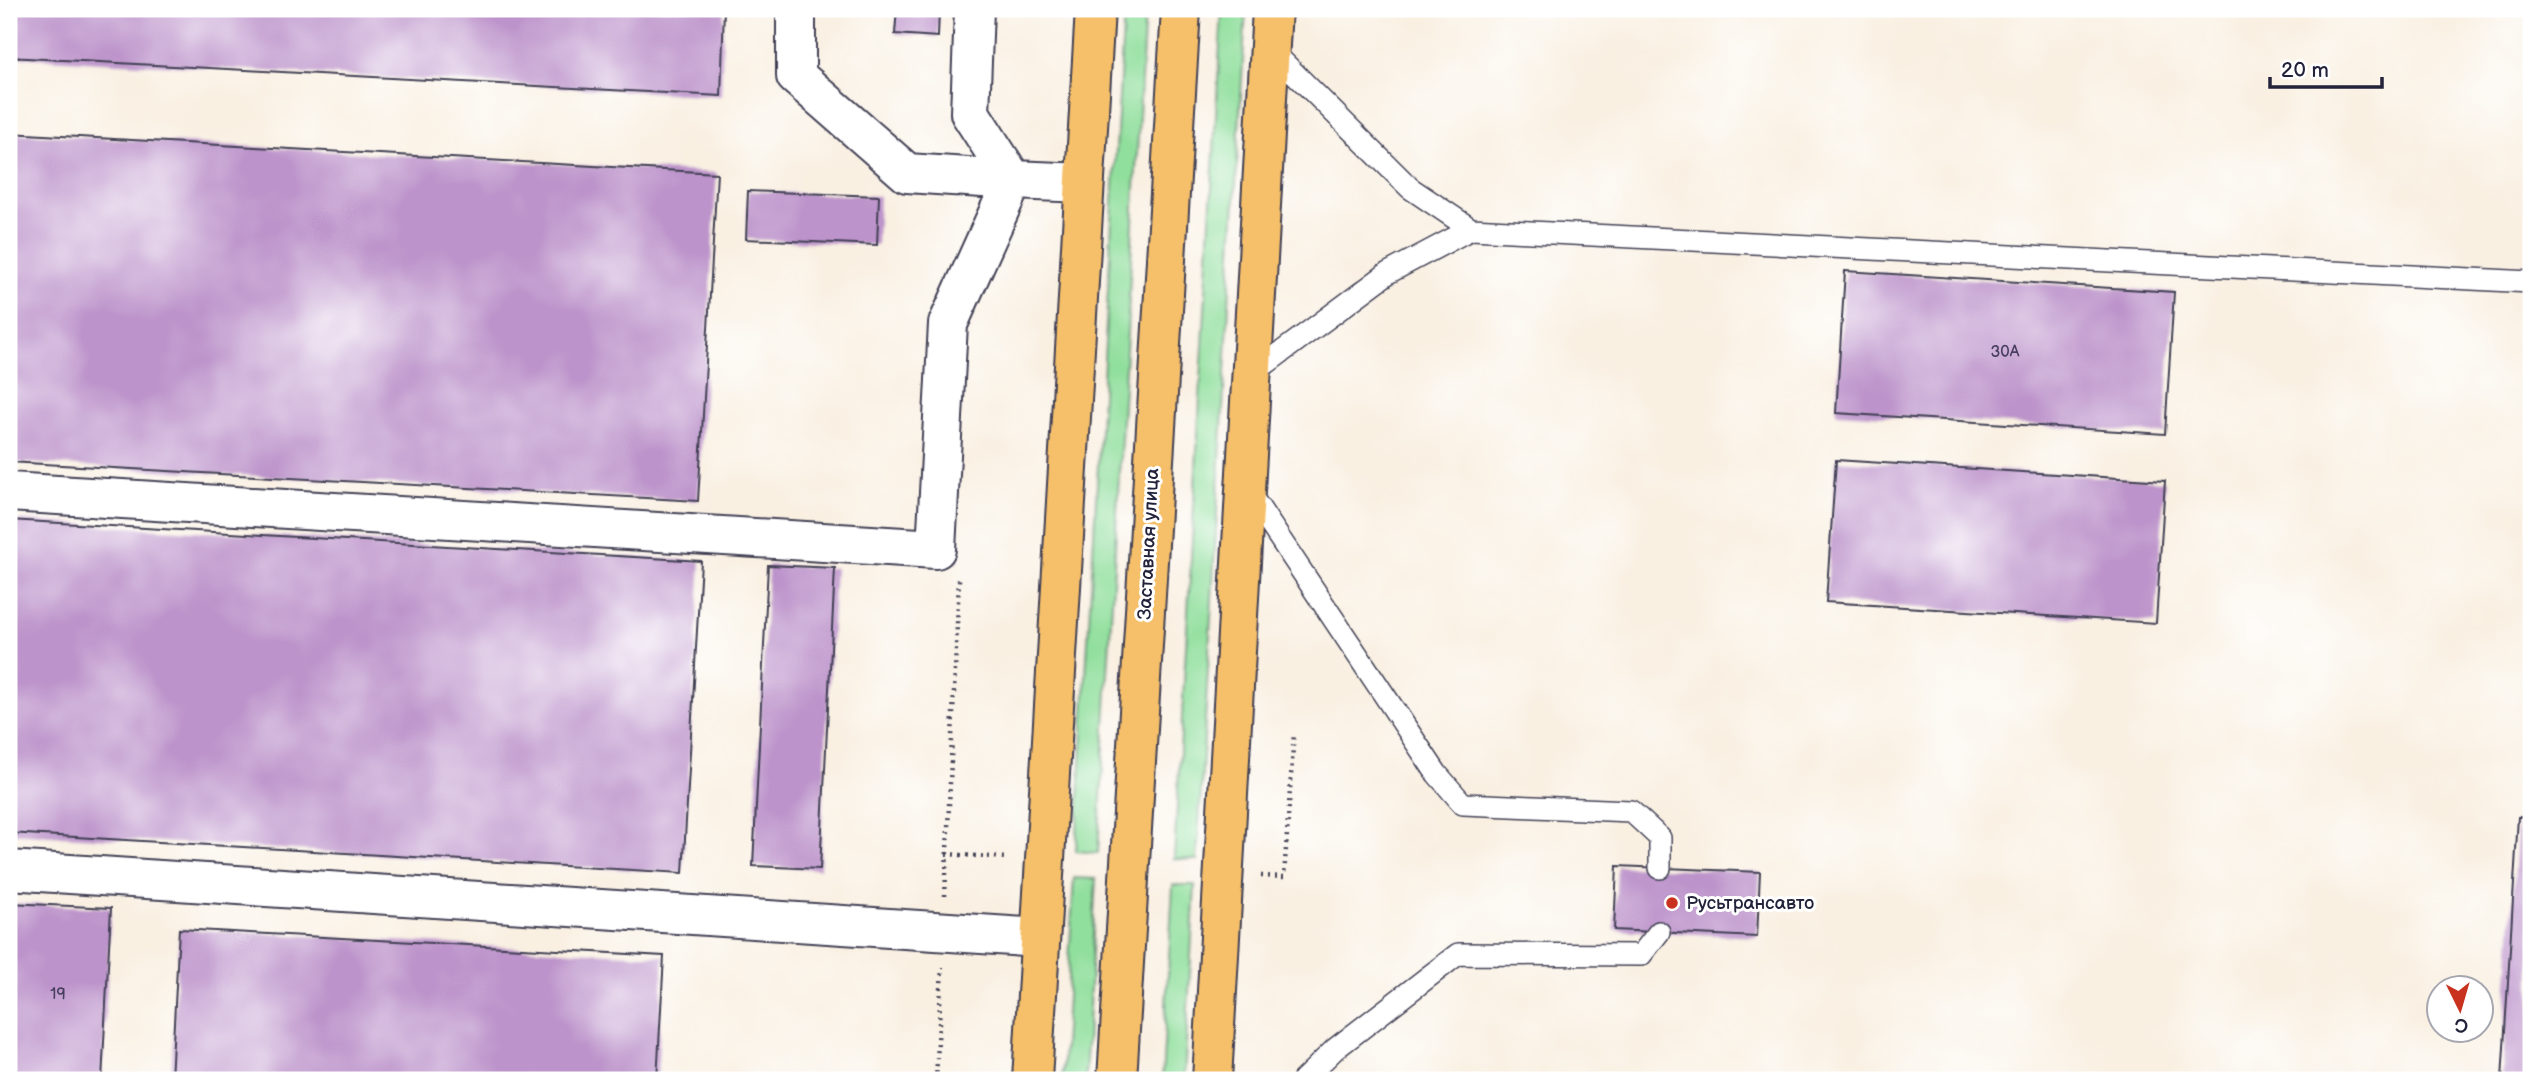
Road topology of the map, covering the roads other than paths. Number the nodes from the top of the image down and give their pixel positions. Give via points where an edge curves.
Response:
1 (796, 9) edge
2 (974, 9) edge
3 (1095, 9) edge
4 (1181, 9) edge
5 (1272, 9) edge
6 (1270, 49) junction
7 (1013, 180) junction
8 (1084, 183) junction
9 (1471, 229) junction
10 (2531, 282) edge
11 (1252, 374) junction
12 (1245, 486) junction
13 (9, 492) edge
14 (1660, 868) dead end
15 (9, 870) edge
16 (1659, 932) dead end
17 (1040, 938) junction
18 (1032, 1080) edge
19 (1117, 1080) edge
20 (1212, 1080) edge
21 (1303, 1080) edge

1 - 7 street via 796,76 907,173
2 - 7 street via 970,113
3 - 8 main road
4 - 19 main road, Заставная улица
5 - 6 main road
6 - 9 lane via 1410,188
6 - 11 main road
7 - 8 street
7 - 13 street via 948,324 936,549
8 - 17 main road
9 - 10 lane
9 - 11 lane via 1388,273
11 - 12 main road
12 - 14 lane via 1437,774 1463,804 1631,811 1660,838
12 - 20 main road
15 - 17 street
16 - 21 lane via 1640,955 1458,954 1335,1049
17 - 18 main road

